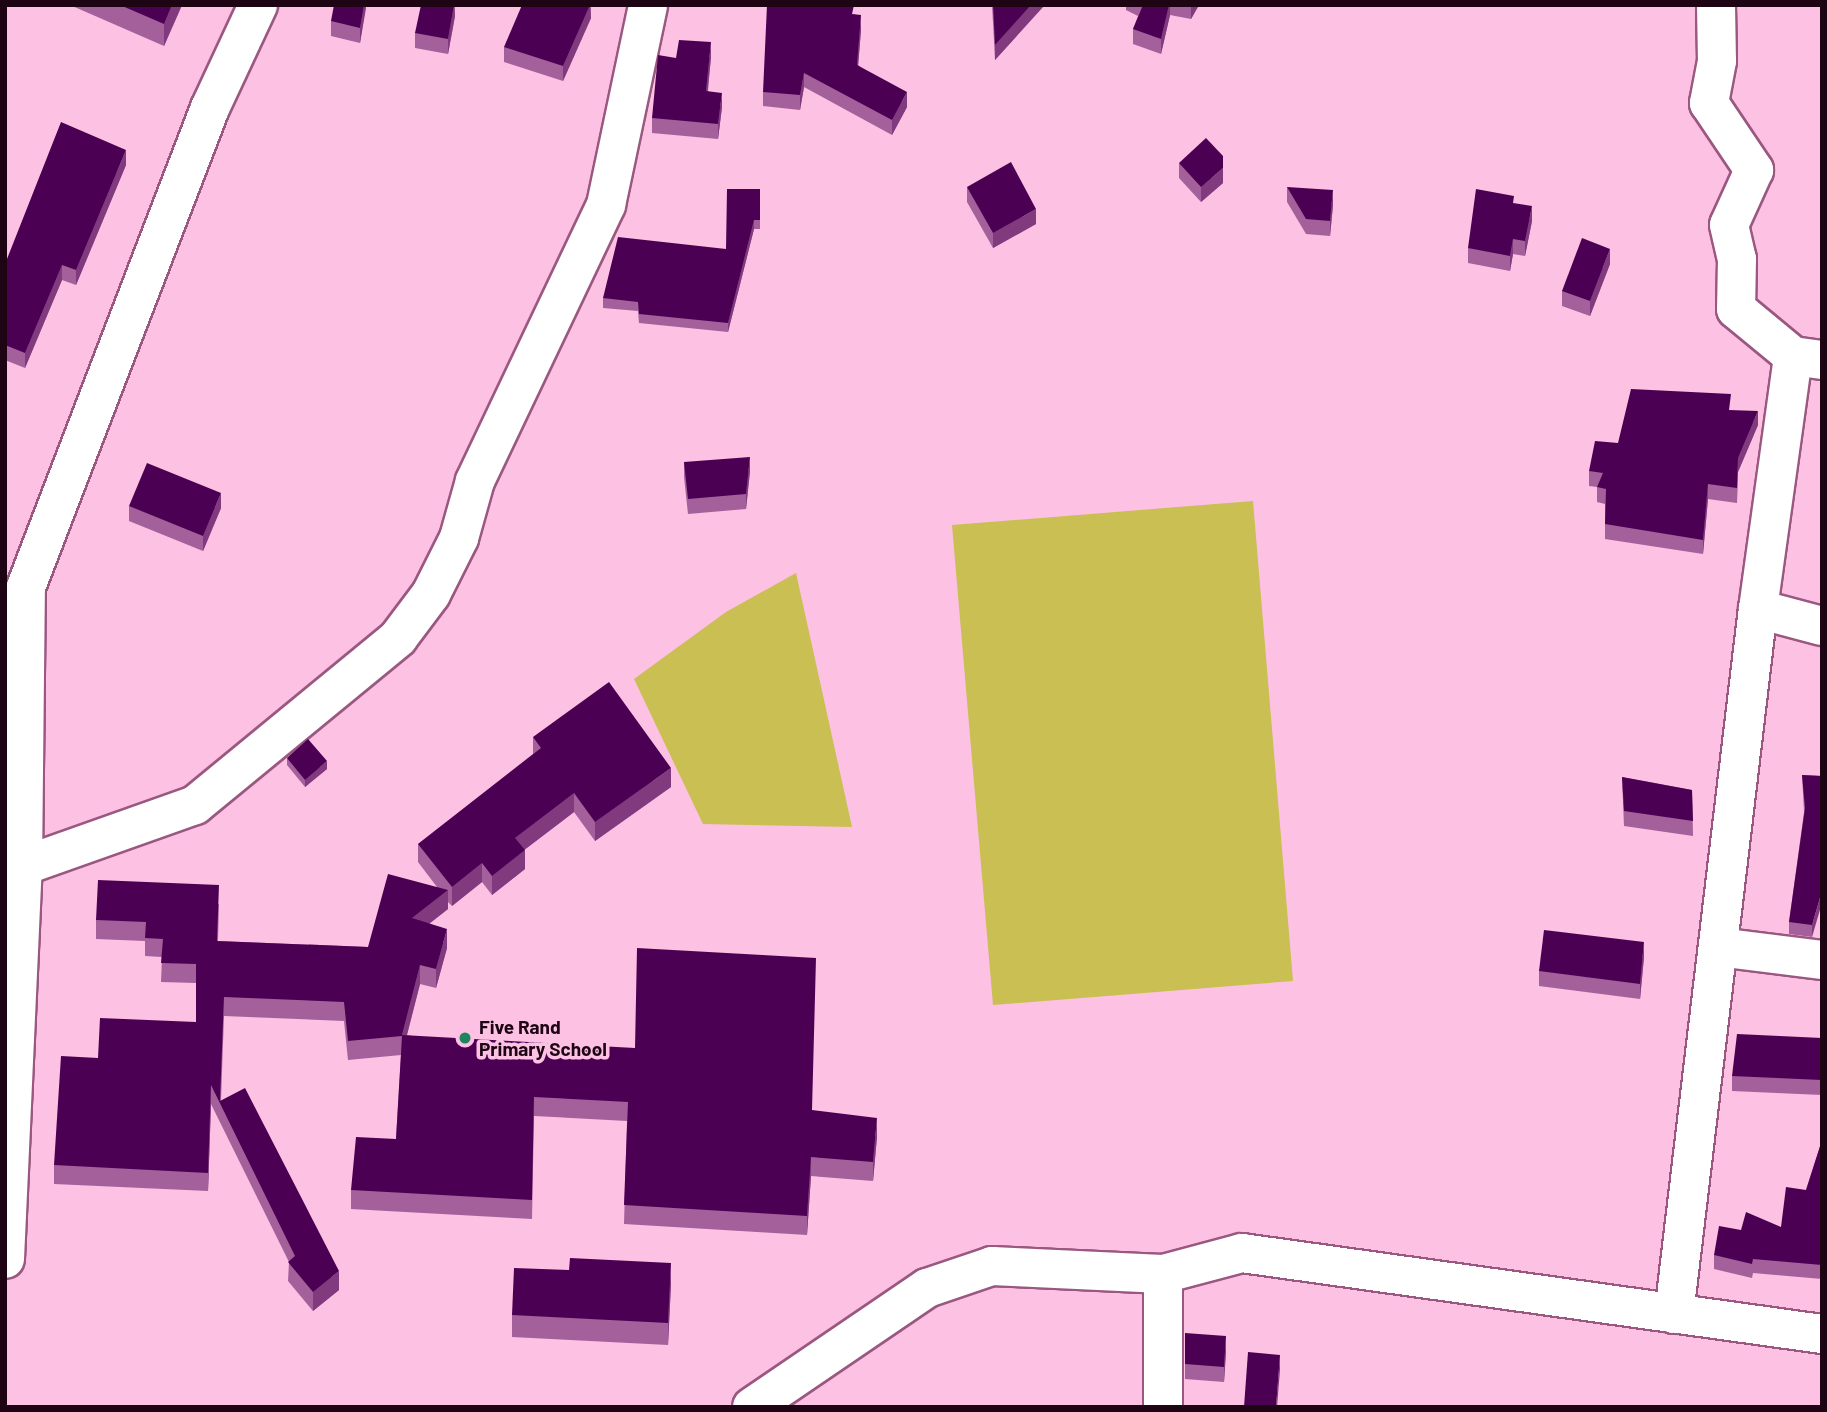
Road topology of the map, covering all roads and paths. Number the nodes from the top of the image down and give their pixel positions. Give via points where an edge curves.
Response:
1 (258, 5) edge
2 (648, 5) edge
3 (1716, 5) edge
4 (1807, 358) edge
5 (1758, 609) junction
6 (1822, 626) edge
7 (23, 866) junction
8 (1718, 947) junction
9 (1822, 960) edge
10 (5, 1259) edge
11 (1163, 1274) junction
12 (1674, 1314) junction
13 (1822, 1334) edge
14 (752, 1407) edge
15 (1163, 1407) edge

1 - 7 street via 210,108 26,587
2 - 7 street via 606,205 475,481 459,538 431,594 398,638 195,805
3 - 4 street via 1717,61 1709,103 1754,170 1729,225 1737,260 1736,309
4 - 5 street
5 - 6 street
5 - 8 street
7 - 10 street
8 - 9 street
8 - 12 street
11 - 12 street via 1242,1253
11 - 14 street via 992,1266 928,1288
11 - 15 street
12 - 13 street

